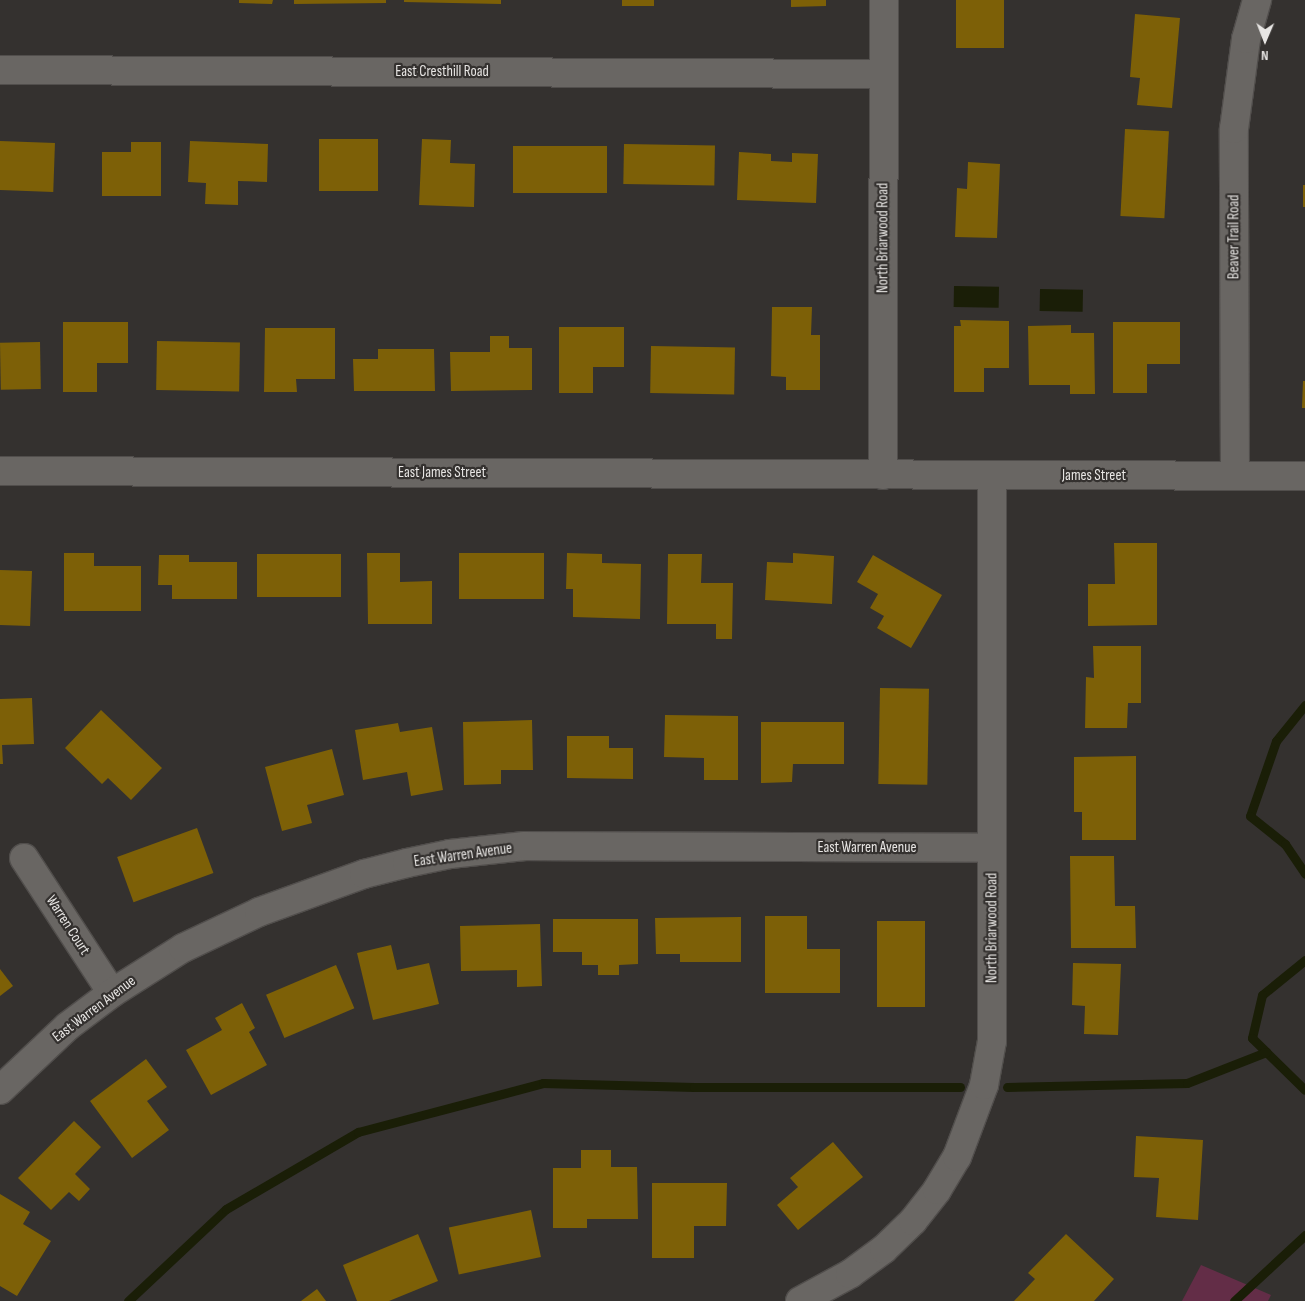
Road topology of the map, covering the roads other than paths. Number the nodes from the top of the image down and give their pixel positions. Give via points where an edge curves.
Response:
1 (884, 0) edge
2 (1257, 0) edge
3 (0, 70) edge
4 (883, 74) junction
5 (0, 471) edge
6 (883, 475) junction
7 (992, 475) junction
8 (1235, 476) junction
9 (1305, 476) edge
10 (992, 848) junction
11 (24, 858) dead end
12 (112, 993) junction
13 (0, 1090) edge
14 (800, 1301) edge

1 - 4 street, North Briarwood Road
2 - 8 street, Beaver Trail Road via 1246,39 1234,129
3 - 4 street, East Cresthill Road
4 - 6 street, North Briarwood Road
5 - 6 street, East James Street
6 - 7 street, James Street
7 - 8 street, James Street
7 - 10 street, North Briarwood Road
8 - 9 street, James Street
10 - 12 street, East Warren Avenue via 525,846 450,854 364,874 260,912 183,948
10 - 14 street, North Briarwood Road via 992,1041 973,1122 938,1190 913,1221 884,1249 850,1274
11 - 12 street, Warren Court
12 - 13 street, East Warren Avenue via 47,1044

